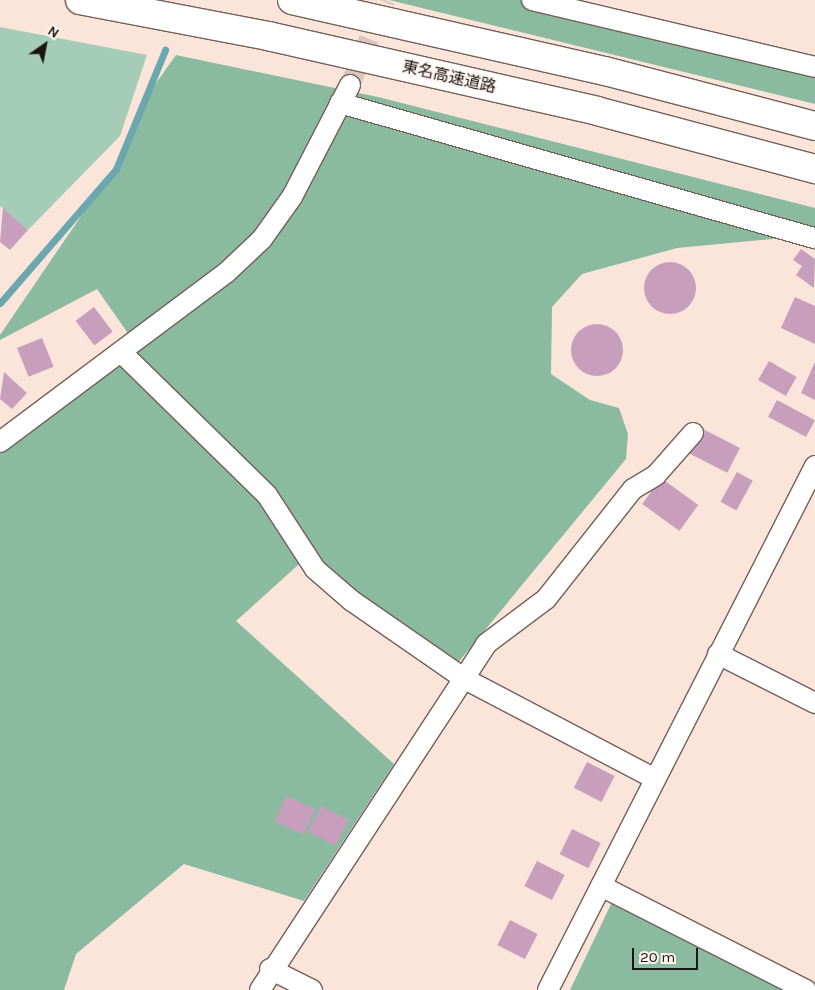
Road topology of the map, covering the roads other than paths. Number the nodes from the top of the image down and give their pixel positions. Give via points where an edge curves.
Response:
1 (80, 0) edge
2 (292, 0) edge
3 (532, 0) edge
4 (815, 67) edge
5 (350, 85) tunnel mouth
6 (340, 103) junction
7 (815, 126) edge
8 (815, 169) edge
9 (815, 238) edge
10 (121, 352) junction
11 (693, 433) dead end
12 (0, 442) edge
13 (815, 466) edge
14 (718, 654) junction
15 (464, 678) junction
16 (815, 703) edge
17 (655, 779) junction
18 (601, 886) junction
19 (270, 969) junction
20 (260, 990) edge
21 (312, 990) edge
22 (548, 990) edge
23 (806, 990) edge

1 - 8 highway, 東名高速道路 via 268,36 588,108
2 - 7 highway via 605,71
3 - 4 street
5 - 6 street
6 - 9 street
6 - 10 street via 292,197 262,239 226,274
10 - 12 street
10 - 15 street via 267,496 315,569 352,601
11 - 15 street via 656,475 634,489 546,599 486,644
13 - 14 street
14 - 16 street
14 - 17 street
15 - 17 street
15 - 19 street
17 - 18 street
18 - 22 street
18 - 23 street
19 - 20 street
19 - 21 street

